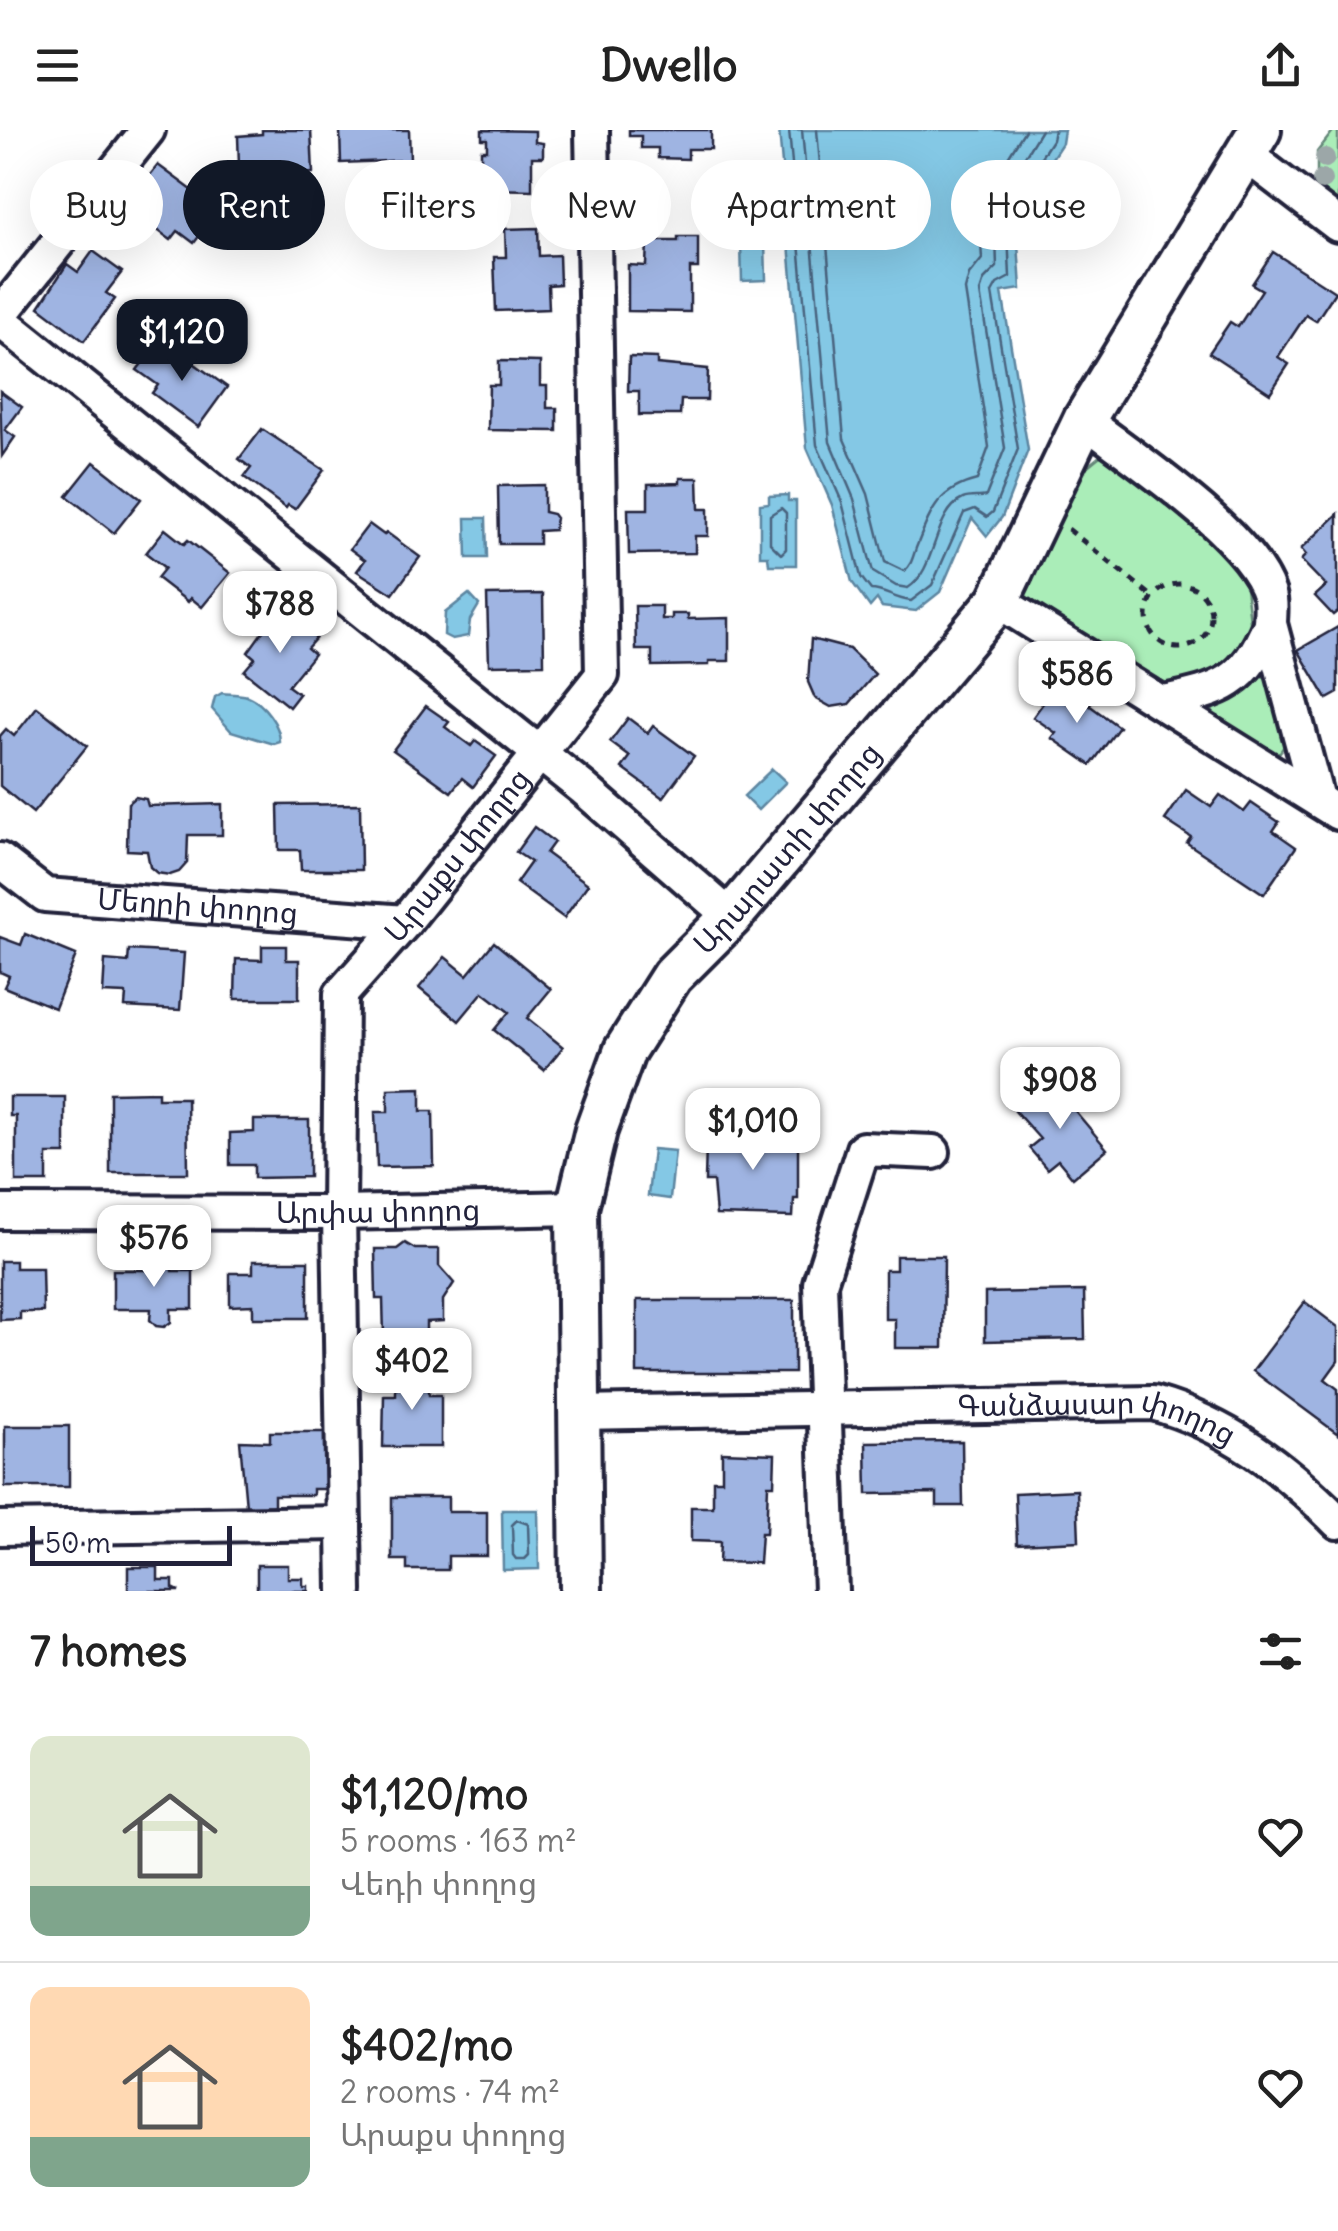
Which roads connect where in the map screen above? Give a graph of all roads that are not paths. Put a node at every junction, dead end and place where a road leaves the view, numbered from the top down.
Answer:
1 (148, 130) edge
2 (592, 130) edge
3 (1288, 130) edge
4 (1248, 158) edge
5 (1338, 225) edge
6 (0, 317) edge
7 (1084, 420) junction
8 (998, 601) junction
9 (1270, 624) junction
10 (1163, 702) junction
11 (541, 756) junction
12 (1328, 806) edge
13 (0, 860) edge
14 (731, 917) junction
15 (405, 922) junction
16 (932, 1152) dead end
17 (577, 1208) junction
18 (0, 1212) edge
19 (339, 1213) junction
20 (824, 1410) junction
21 (577, 1413) junction
22 (1338, 1522) edge
23 (344, 1523) junction
24 (0, 1528) edge
25 (345, 1591) edge
26 (582, 1591) edge
27 (831, 1591) edge

1 - 6 street
2 - 11 street, Արաքս փողոց
3 - 4 street, Արարատի փողոց
4 - 5 street
4 - 7 street, Արարատի փողոց
6 - 11 street
7 - 8 street, Արարատի փողոց
7 - 9 street
8 - 10 street
8 - 14 street, Արարատի փողոց
9 - 10 street
9 - 12 street
10 - 12 street
11 - 14 street
11 - 15 street, Արաքս փողոց
13 - 15 street, Մեղրի փողոց
14 - 17 street, Արարատի փողոց
15 - 19 street, Արաքս փողոց
16 - 20 street
17 - 19 street, Արփա փողոց
17 - 21 street, Արարատի փողոց
18 - 19 street, Արփա փողոց
19 - 23 street, Արաքս փողոց
20 - 21 street, Գանձասար փողոց
20 - 22 street, Գանձասար փողոց
20 - 27 street
21 - 26 street, Արարատի փողոց
23 - 24 street
23 - 25 street, Արաքս փողոց

